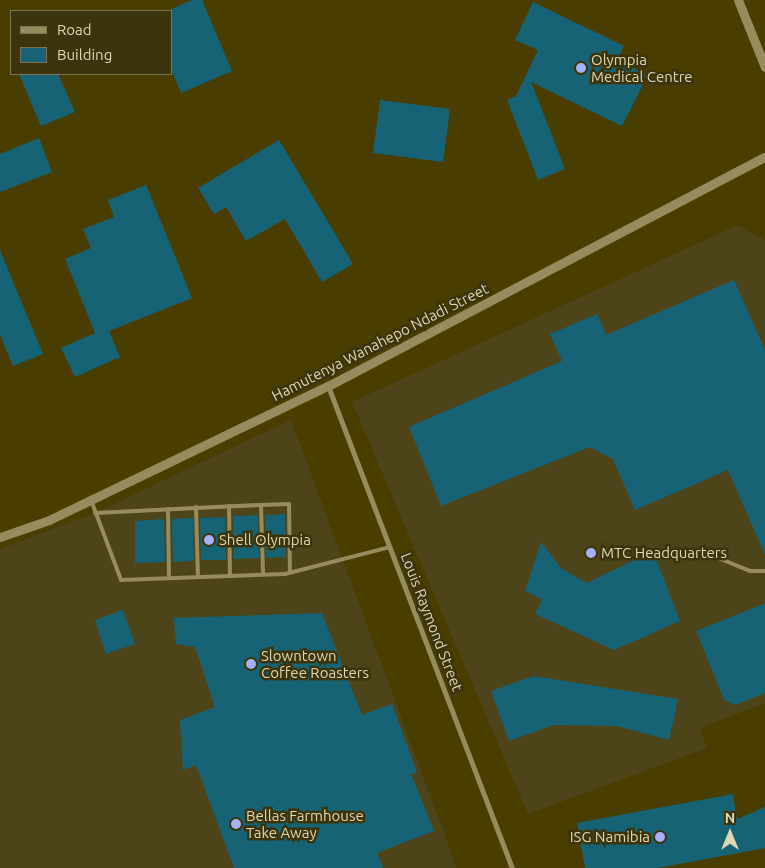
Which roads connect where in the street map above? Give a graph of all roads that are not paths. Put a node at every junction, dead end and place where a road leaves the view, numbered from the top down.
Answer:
1 (738, 0) edge
2 (765, 67) edge
3 (765, 156) edge
4 (328, 386) junction
5 (90, 500) junction
6 (261, 505) junction
7 (228, 506) junction
8 (196, 507) junction
9 (168, 509) junction
10 (95, 513) junction
11 (0, 537) edge
12 (390, 547) junction
13 (706, 553) dead end
14 (765, 571) edge
15 (290, 572) junction
16 (263, 574) junction
17 (230, 576) junction
18 (170, 577) junction
19 (198, 577) junction
20 (512, 868) edge

1 - 2 street
3 - 4 street, Hamutenya Wanahepo Ndadi Street
4 - 5 street, Hamutenya Wanahepo Ndadi Street
4 - 12 street, Louis Raymond Street
5 - 10 lane
5 - 11 street, Hamutenya Wanahepo Ndadi Street
6 - 7 lane
6 - 15 lane
6 - 16 lane
7 - 8 lane
7 - 17 lane
8 - 9 lane
8 - 19 lane
9 - 10 lane
9 - 18 lane
10 - 18 lane
12 - 15 lane
12 - 20 street, Louis Raymond Street
13 - 14 lane
15 - 16 lane
16 - 17 lane
17 - 19 lane
18 - 19 lane

